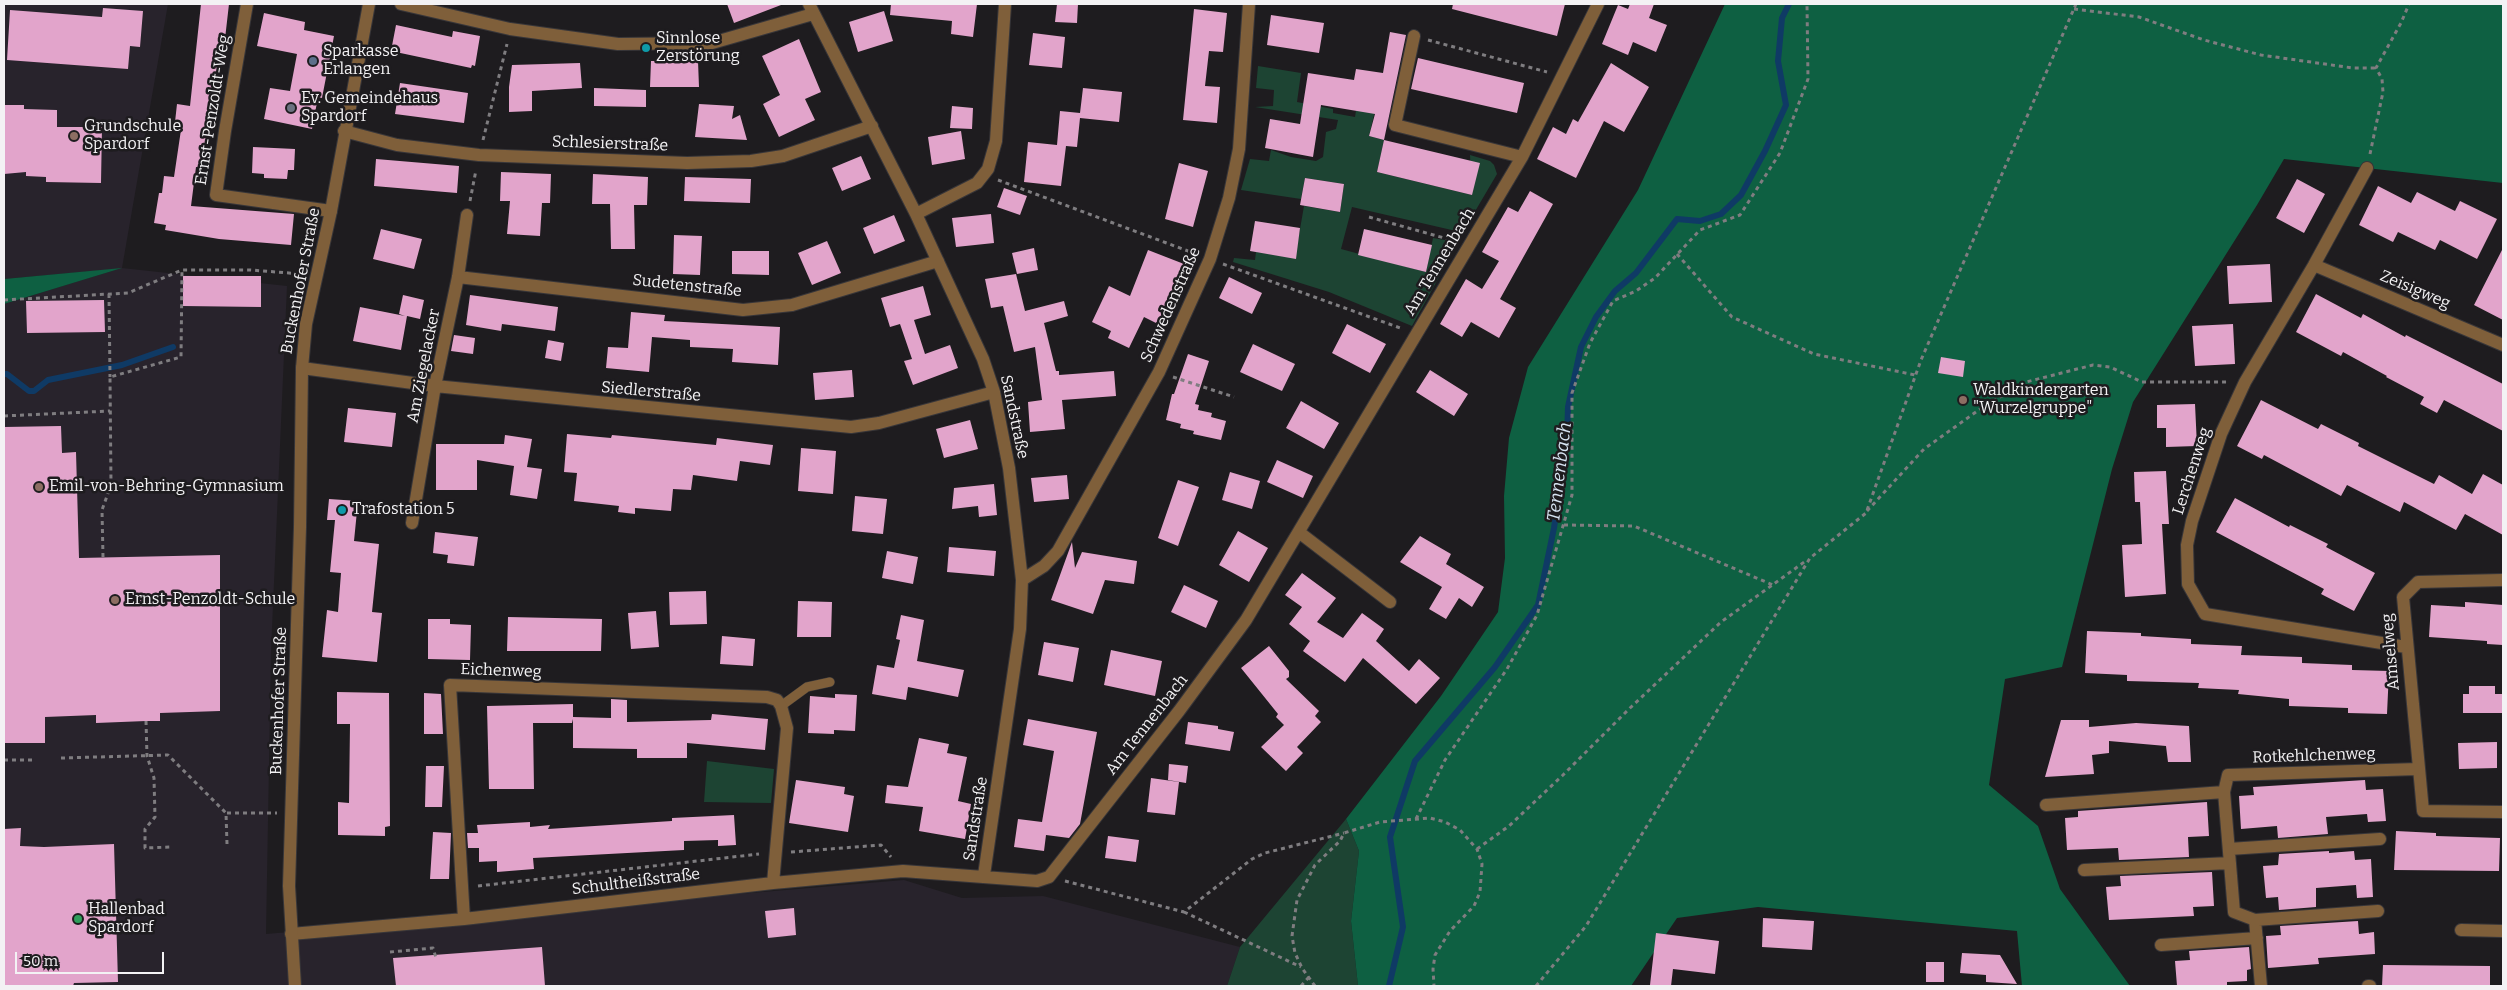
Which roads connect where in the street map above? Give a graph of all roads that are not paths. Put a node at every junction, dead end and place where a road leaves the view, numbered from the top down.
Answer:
1 (247, 4) edge
2 (369, 4) edge
3 (401, 4) edge
4 (1006, 4) edge
5 (1249, 4) edge
6 (1598, 4) edge
7 (811, 9) edge
8 (1414, 36) road end
9 (872, 126) junction
10 (344, 131) junction
11 (1522, 157) junction
12 (2367, 168) road end
13 (331, 211) junction
14 (916, 214) junction
15 (467, 215) road end
16 (938, 261) junction
17 (2314, 265) junction
18 (458, 277) junction
19 (2503, 345) edge
20 (302, 368) junction
21 (435, 386) junction
22 (994, 392) junction
23 (412, 523) dead end
24 (1300, 533) junction
25 (1022, 580) junction
26 (2503, 580) edge
27 (1390, 602) dead end
28 (2406, 647) junction
29 (830, 682) dead end
30 (781, 706) junction
31 (2418, 769) junction
32 (2224, 792) junction
33 (2046, 806) dead end
34 (2503, 812) edge
35 (2380, 838) dead end
36 (2228, 849) junction
37 (2230, 863) junction
38 (2084, 870) dead end
39 (984, 876) junction
40 (773, 883) junction
41 (2378, 911) dead end
42 (464, 918) junction
43 (2255, 920) junction
44 (2461, 930) dead end
45 (2503, 931) edge
46 (291, 934) junction
47 (2257, 938) junction
48 (2161, 945) dead end
49 (295, 986) edge
50 (2261, 986) edge

1 - 13 street, Ernst-Penzoldt-Weg
2 - 10 street, Buckenhofer Straße
3 - 7 street
4 - 14 street
5 - 25 street, Schwedenstraße
6 - 11 street, Am Tennenbach
7 - 9 street, Sandstraße
8 - 11 street
9 - 10 street, Schlesierstraße
9 - 14 street, Sandstraße
10 - 13 street, Buckenhofer Straße
11 - 24 street, Am Tennenbach
12 - 17 street, Lerchenweg
13 - 20 street, Buckenhofer Straße
14 - 16 street, Sandstraße
15 - 18 street, Am Ziegelacker
16 - 18 street, Sudetenstraße
16 - 22 street, Sandstraße
17 - 19 street, Zeisigweg
17 - 28 street, Lerchenweg
18 - 21 street, Am Ziegelacker
20 - 21 street, Siedlerstraße
20 - 46 street, Buckenhofer Straße
21 - 22 street, Siedlerstraße
21 - 23 street, Am Ziegelacker
22 - 25 street, Sandstraße
24 - 27 street
24 - 39 street, Am Tennenbach
25 - 39 street, Sandstraße
26 - 28 street, Amselweg
28 - 31 street, Amselweg
29 - 30 lane
30 - 40 street
30 - 42 street, Eichenweg
31 - 32 street, Rotkehlchenweg
31 - 34 street, Amselweg
32 - 33 street
32 - 36 street
35 - 36 street
36 - 37 street
37 - 38 street
37 - 43 street
39 - 40 street, Schultheißstraße
40 - 42 street, Schultheißstraße
41 - 43 street
42 - 46 street, Schultheißstraße
43 - 47 street
44 - 45 street
46 - 49 street, Buckenhofer Straße
47 - 48 street
47 - 50 street

